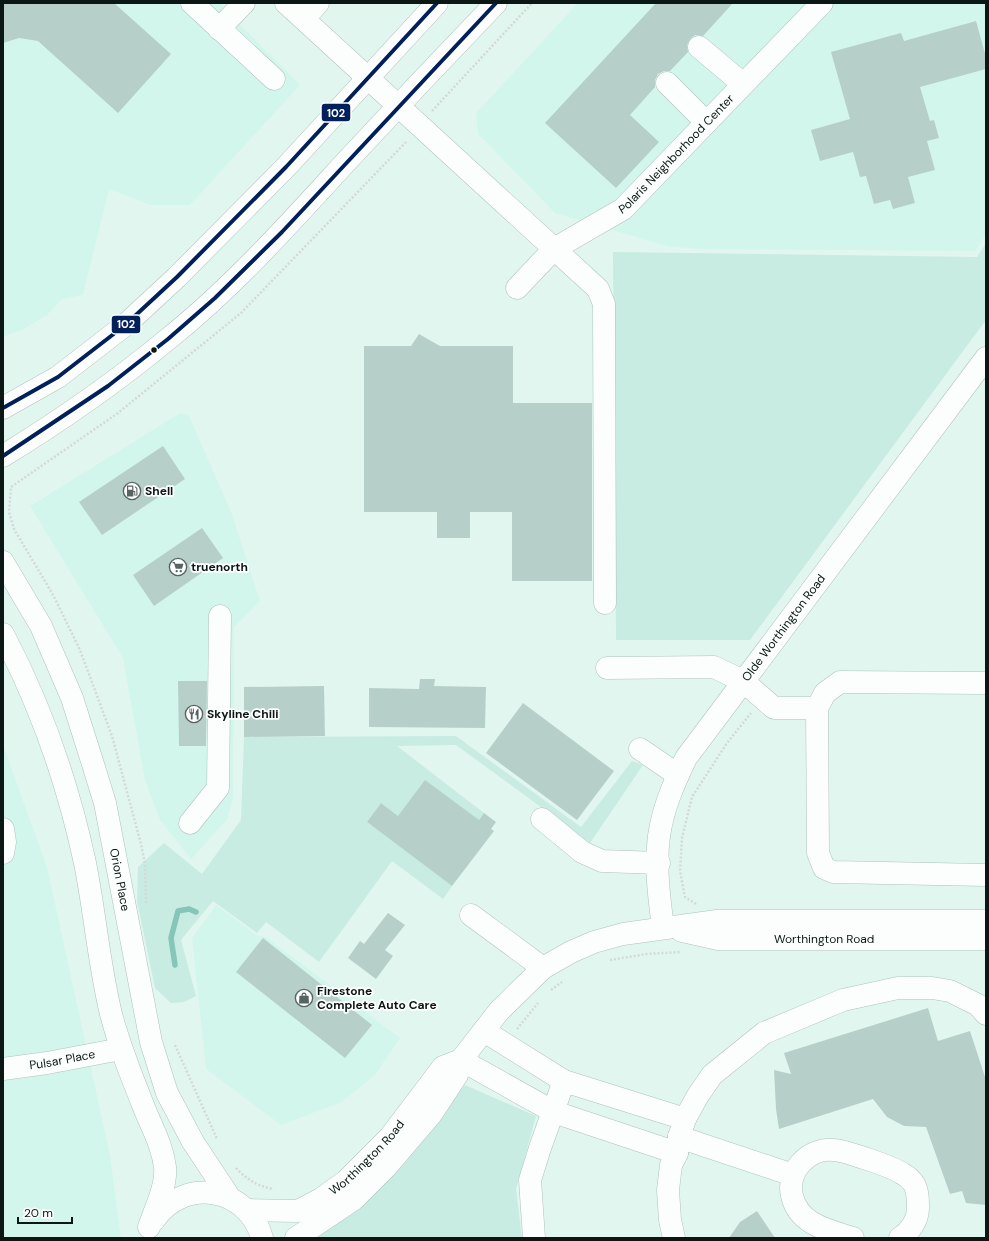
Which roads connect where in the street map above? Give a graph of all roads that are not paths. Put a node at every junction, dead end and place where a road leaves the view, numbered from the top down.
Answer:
1 (192, 3) edge
2 (244, 3) edge
3 (286, 3) edge
4 (437, 3) edge
5 (496, 3) edge
6 (822, 3) edge
7 (311, 11) edge
8 (220, 29) junction
9 (700, 47) dead end
10 (368, 77) junction
11 (274, 79) dead end
12 (667, 83) dead end
13 (743, 84) junction
14 (398, 105) junction
15 (706, 122) junction
16 (554, 249) junction
17 (517, 288) dead end
18 (986, 358) edge
19 (3, 408) edge
20 (3, 456) edge
21 (3, 562) edge
22 (605, 603) dead end
23 (220, 616) dead end
24 (3, 634) edge
25 (607, 668) dead end
26 (744, 681) junction
27 (986, 683) edge
28 (817, 708) junction
29 (640, 749) dead end
30 (678, 775) junction
31 (542, 819) dead end
32 (190, 823) dead end
33 (3, 829) edge
34 (3, 853) edge
35 (659, 863) junction
36 (986, 875) edge
37 (471, 915) dead end
38 (986, 921) edge
39 (663, 927) junction
40 (986, 939) edge
41 (542, 968) junction
42 (986, 1014) edge
43 (484, 1031) junction
44 (121, 1049) junction
45 (461, 1060) junction
46 (3, 1069) edge
47 (564, 1081) junction
48 (554, 1112) junction
49 (680, 1136) junction
50 (193, 1142) junction
51 (793, 1175) junction
52 (239, 1204) junction
53 (148, 1232) edge
54 (262, 1238) edge
55 (296, 1238) edge
56 (534, 1238) edge
57 (674, 1238) edge
58 (853, 1238) edge
59 (900, 1238) edge

1 - 8 main road
2 - 8 main road
3 - 7 main road
4 - 10 main road
5 - 14 main road
6 - 13 main road, Polaris Neighborhood Center
7 - 10 main road
8 - 11 main road
9 - 13 main road
10 - 14 main road
10 - 19 main road
12 - 15 main road
13 - 15 main road, Polaris Neighborhood Center
14 - 16 main road
14 - 20 main road
15 - 16 main road, Polaris Neighborhood Center
16 - 17 main road, Polaris Neighborhood Center
16 - 22 main road
18 - 26 main road, Olde Worthington Road
21 - 50 main road, Orion Place
23 - 32 main road
24 - 44 main road
25 - 26 main road
26 - 28 main road
26 - 30 main road, Olde Worthington Road
27 - 28 main road
28 - 36 main road
29 - 30 main road
30 - 35 main road, Olde Worthington Road
31 - 35 main road
33 - 34 main road
35 - 39 main road, Olde Worthington Road
37 - 41 main road
38 - 39 main road, Worthington Road
39 - 40 main road, Worthington Road
39 - 41 main road, Worthington Road
41 - 43 main road, Worthington Road
42 - 49 main road
43 - 45 main road, Worthington Road
43 - 47 main road
44 - 46 main road, Pulsar Place
44 - 50 main road
44 - 53 main road
45 - 48 main road
45 - 52 main road, Worthington Road
45 - 55 main road, Worthington Road
47 - 48 main road
47 - 49 main road
48 - 49 main road
48 - 56 main road
49 - 51 main road
49 - 57 main road
50 - 52 main road, Orion Place
51 - 58 main road
51 - 59 main road
52 - 53 main road, Worthington Road
52 - 54 main road, Orion Place

